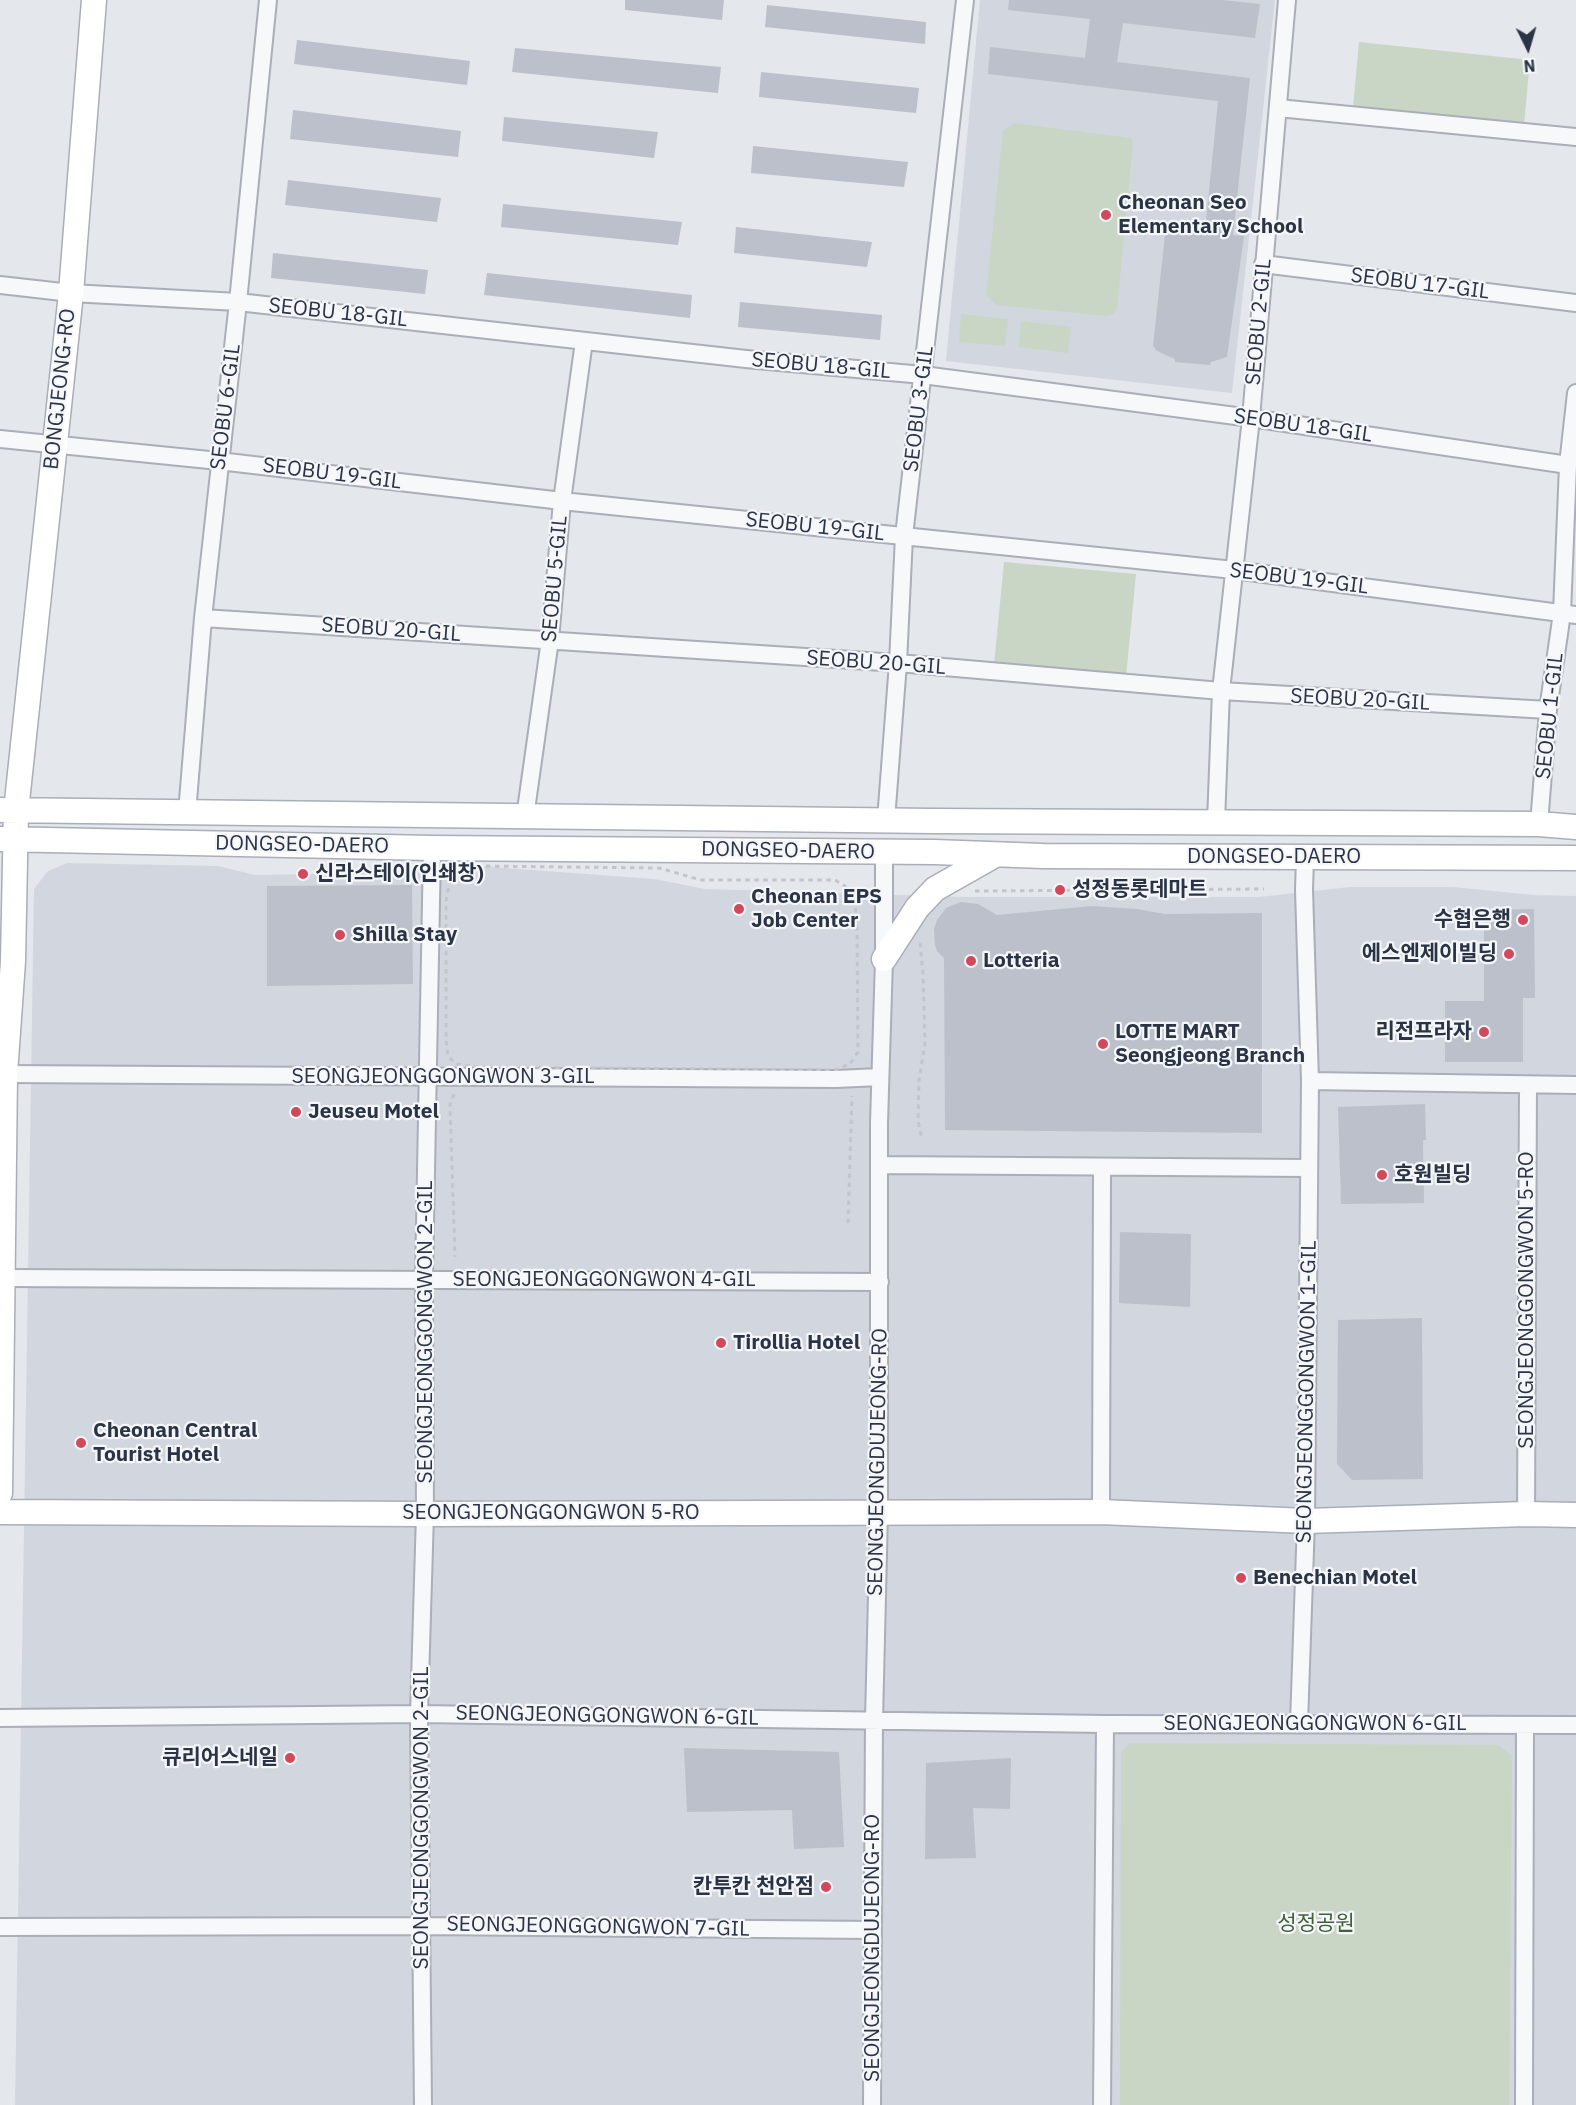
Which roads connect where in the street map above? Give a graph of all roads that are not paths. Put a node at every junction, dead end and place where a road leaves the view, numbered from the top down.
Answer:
1 (94, 0) edge
2 (268, 0) edge
3 (965, 0) edge
4 (1287, 0) edge
5 (1278, 108) junction
6 (1576, 137) edge
7 (1263, 264) junction
8 (0, 285) edge
9 (70, 293) junction
10 (238, 302) junction
11 (1576, 303) edge
12 (584, 341) junction
13 (923, 375) junction
14 (1576, 393) edge
15 (1251, 418) junction
16 (0, 440) edge
17 (54, 444) junction
18 (219, 461) junction
19 (1568, 465) junction
20 (562, 501) junction
21 (904, 536) junction
22 (1234, 570) junction
23 (1569, 614) edge
24 (203, 618) junction
25 (550, 640) junction
26 (898, 663) junction
27 (1221, 692) junction
28 (1548, 710) junction
29 (5, 809) edge
30 (187, 813) junction
31 (525, 817) junction
32 (886, 820) junction
33 (1215, 822) junction
34 (1539, 824) junction
35 (1576, 827) edge
36 (8, 839) edge
37 (432, 848) junction
38 (884, 852) junction
39 (995, 855) junction
40 (1305, 858) junction
41 (1576, 858) edge
42 (884, 959) junction
43 (5, 1074) junction
44 (429, 1077) junction
45 (880, 1077) junction
46 (1310, 1081) junction
47 (1528, 1085) junction
48 (1576, 1085) edge
49 (880, 1165) junction
50 (1102, 1168) junction
51 (1309, 1168) junction
52 (4, 1278) junction
53 (424, 1278) junction
54 (880, 1282) junction
55 (0, 1493) edge
56 (0, 1512) edge
57 (879, 1512) junction
58 (1101, 1512) junction
59 (425, 1514) junction
60 (1526, 1514) junction
61 (1576, 1515) edge
62 (1306, 1521) junction
63 (419, 1714) junction
64 (0, 1718) edge
65 (874, 1720) junction
66 (1299, 1723) junction
67 (1105, 1724) junction
68 (1525, 1725) junction
69 (1576, 1725) edge
70 (0, 1926) edge
71 (422, 1926) junction
72 (872, 1930) junction
73 (423, 2105) edge
74 (872, 2105) edge
75 (1102, 2105) edge
76 (1524, 2105) edge

1 - 9 street, BONGJEONG-RO
2 - 10 street, SEOBU 6-GIL
3 - 13 street, SEOBU 3-GIL
4 - 5 street, SEOBU 2-GIL
5 - 6 street
5 - 7 street, SEOBU 2-GIL
7 - 11 street, SEOBU 17-GIL
7 - 15 street, SEOBU 2-GIL
8 - 9 street, SEOBU 18-GIL
9 - 10 street, SEOBU 18-GIL
9 - 17 street, BONGJEONG-RO
10 - 12 street, SEOBU 18-GIL
10 - 18 street, SEOBU 6-GIL
12 - 13 street, SEOBU 18-GIL
12 - 20 street, SEOBU 5-GIL
13 - 15 street, SEOBU 18-GIL
13 - 21 street, SEOBU 3-GIL
14 - 19 street, SEOBU 1-GIL
15 - 19 street, SEOBU 18-GIL
15 - 22 street, SEOBU 2-GIL
16 - 17 street, SEOBU 19-GIL
17 - 18 street, SEOBU 19-GIL
17 - 29 street, BONGJEONG-RO
18 - 20 street, SEOBU 19-GIL
18 - 24 street, SEOBU 6-GIL
19 - 23 street, SEOBU 1-GIL
20 - 21 street, SEOBU 19-GIL
20 - 25 street, SEOBU 5-GIL
21 - 22 street, SEOBU 19-GIL
21 - 26 street, SEOBU 3-GIL
22 - 23 street, SEOBU 19-GIL
22 - 27 street, SEOBU 2-GIL
23 - 28 street, SEOBU 1-GIL
24 - 25 street, SEOBU 20-GIL
24 - 30 street, SEOBU 6-GIL
25 - 26 street, SEOBU 20-GIL
25 - 31 street, SEOBU 5-GIL
26 - 27 street, SEOBU 20-GIL
26 - 32 street, SEOBU 3-GIL
27 - 28 street, SEOBU 20-GIL
27 - 33 street, SEOBU 2-GIL
28 - 34 street, SEOBU 1-GIL
29 - 30 street, DONGSEO-DAERO
29 - 36 street, BONGJEONG-RO
30 - 31 street, DONGSEO-DAERO
31 - 32 street, DONGSEO-DAERO
32 - 33 street, DONGSEO-DAERO
32 - 38 street, SEONGJEONGDUJEONG-RO
33 - 34 street, DONGSEO-DAERO
34 - 35 street, DONGSEO-DAERO
36 - 37 street, DONGSEO-DAERO
36 - 43 street, BONGJEONG-RO
37 - 38 street, DONGSEO-DAERO
37 - 44 street, SEONGJEONGGONGWON 2-GIL
38 - 39 street, DONGSEO-DAERO
38 - 42 street, SEONGJEONGDUJEONG-RO
39 - 40 street, DONGSEO-DAERO
39 - 42 street
40 - 41 street, DONGSEO-DAERO
40 - 46 street, SEONGJEONGGONGWON 1-GIL
42 - 45 street, SEONGJEONGDUJEONG-RO
43 - 44 street, SEONGJEONGGONGWON 3-GIL
43 - 52 street, BONGJEONG-RO
44 - 45 street, SEONGJEONGGONGWON 3-GIL
44 - 53 street, SEONGJEONGGONGWON 2-GIL
45 - 49 street, SEONGJEONGDUJEONG-RO
46 - 47 street
46 - 51 street, SEONGJEONGGONGWON 1-GIL
47 - 48 street
47 - 60 street, SEONGJEONGGONGWON 5-RO
49 - 50 street
49 - 54 street, SEONGJEONGDUJEONG-RO
50 - 51 street
50 - 58 street
51 - 62 street, SEONGJEONGGONGWON 1-GIL
52 - 53 street, SEONGJEONGGONGWON 4-GIL
52 - 55 street, BONGJEONG-RO
53 - 54 street, SEONGJEONGGONGWON 4-GIL
53 - 59 street, SEONGJEONGGONGWON 2-GIL
54 - 57 street, SEONGJEONGDUJEONG-RO
56 - 59 street, SEONGJEONGGONGWON 5-RO
57 - 58 street, SEONGJEONGGONGWON 5-RO
57 - 59 street, SEONGJEONGGONGWON 5-RO
57 - 65 street, SEONGJEONGDUJEONG-RO
58 - 62 street, SEONGJEONGGONGWON 5-RO
59 - 63 street, SEONGJEONGGONGWON 2-GIL
60 - 61 street, SEONGJEONGGONGWON 5-RO
60 - 62 street, SEONGJEONGGONGWON 5-RO
62 - 66 street, SEONGJEONGGONGWON 1-GIL
63 - 64 street, SEONGJEONGGONGWON 6-GIL
63 - 65 street, SEONGJEONGGONGWON 6-GIL
63 - 71 street, SEONGJEONGGONGWON 2-GIL
65 - 67 street, SEONGJEONGGONGWON 6-GIL
65 - 72 street, SEONGJEONGDUJEONG-RO
66 - 67 street, SEONGJEONGGONGWON 6-GIL
66 - 68 street, SEONGJEONGGONGWON 6-GIL
67 - 75 street
68 - 69 street, SEONGJEONGGONGWON 6-GIL
68 - 76 street
70 - 71 street, SEONGJEONGGONGWON 7-GIL
71 - 72 street, SEONGJEONGGONGWON 7-GIL
71 - 73 street, SEONGJEONGGONGWON 2-GIL
72 - 74 street, SEONGJEONGDUJEONG-RO

